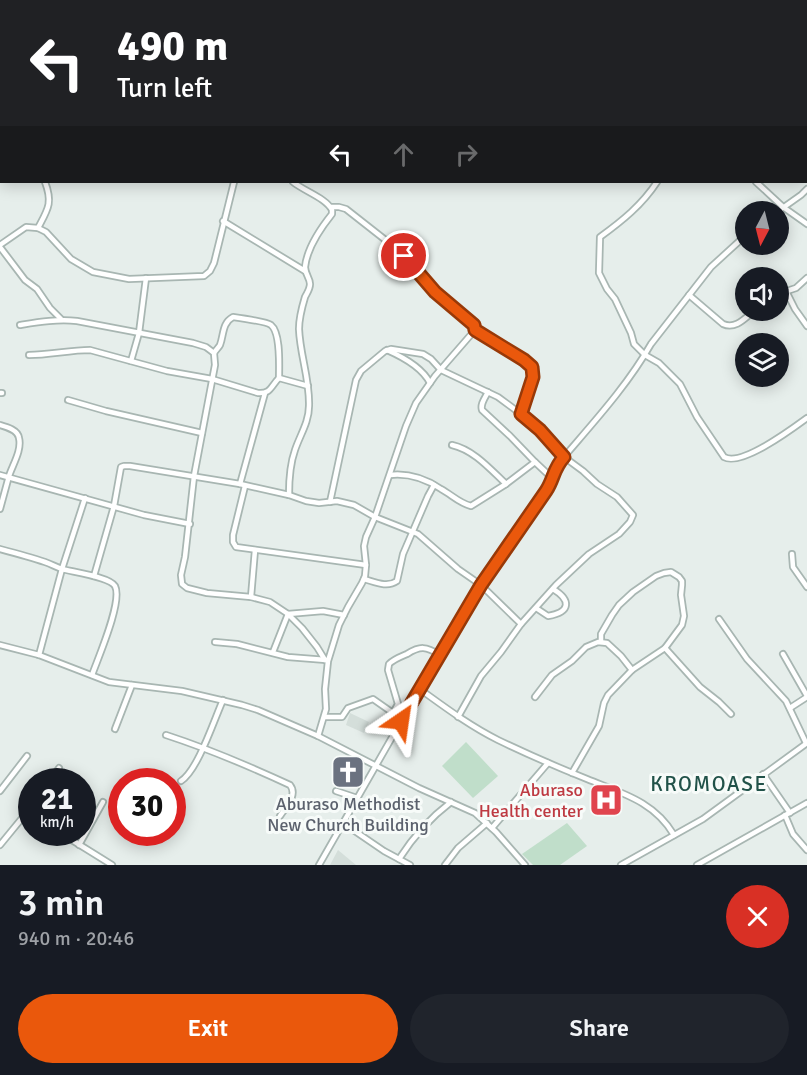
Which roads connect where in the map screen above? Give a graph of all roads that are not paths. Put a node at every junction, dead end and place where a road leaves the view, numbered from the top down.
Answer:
1 (45, 183) edge
2 (234, 183) edge
3 (294, 183) edge
4 (656, 183) edge
5 (757, 183) edge
6 (807, 189) edge
7 (777, 201) edge
8 (789, 203) edge
9 (331, 207) junction
10 (789, 211) edge
11 (223, 221) junction
12 (807, 224) edge
13 (38, 228) junction
14 (735, 245) edge
15 (0, 246) edge
16 (305, 271) junction
17 (807, 278) edge
18 (146, 279) junction
19 (789, 290) edge
20 (689, 295) junction
21 (789, 297) edge
22 (61, 319) junction
23 (741, 321) edge
24 (20, 325) dead end
25 (807, 326) edge
26 (475, 330) junction
27 (139, 333) junction
28 (387, 350) junction
29 (214, 353) junction
30 (29, 355) dead end
31 (645, 355) junction
32 (130, 361) junction
33 (441, 370) junction
34 (279, 378) junction
35 (212, 379) junction
36 (430, 383) junction
37 (308, 386) junction
38 (488, 392) junction
39 (265, 393) junction
40 (68, 400) dead end
41 (521, 414) junction
42 (807, 418) edge
43 (0, 425) edge
44 (202, 433) junction
45 (452, 445) dead end
46 (564, 457) junction
47 (535, 462) junction
48 (0, 475) edge
49 (390, 475) junction
50 (194, 476) junction
51 (9, 477) junction
52 (552, 478) junction
53 (506, 484) junction
54 (243, 485) junction
55 (434, 485) junction
56 (289, 495) junction
57 (85, 498) junction
58 (330, 502) junction
59 (114, 506) junction
60 (0, 509) edge
61 (375, 517) junction
62 (190, 524) junction
63 (413, 532) junction
64 (0, 549) edge
65 (255, 550) junction
66 (792, 554) dead end
67 (366, 565) junction
68 (62, 569) junction
69 (94, 576) junction
70 (364, 579) junction
71 (481, 585) junction
72 (807, 587) edge
73 (553, 589) junction
74 (251, 597) junction
75 (536, 608) junction
76 (288, 614) junction
77 (344, 615) junction
78 (719, 619) dead end
79 (521, 624) junction
80 (215, 642) dead end
81 (601, 642) junction
82 (0, 645) edge
83 (665, 648) junction
84 (273, 652) junction
85 (783, 654) dead end
86 (39, 655) junction
87 (440, 655) junction
88 (326, 661) junction
89 (632, 670) junction
90 (92, 675) junction
91 (132, 686) junction
92 (420, 690) junction
93 (807, 696) edge
94 (535, 697) dead end
95 (223, 700) junction
96 (790, 708) junction
97 (393, 713) junction
98 (731, 714) dead end
99 (325, 717) junction
100 (458, 717) junction
101 (401, 721) junction
102 (116, 729) dead end
103 (166, 735) dead end
104 (318, 736) junction
105 (806, 743) edge
106 (202, 747) junction
107 (27, 756) dead end
108 (548, 763) junction
109 (375, 766) junction
110 (572, 773) junction
111 (763, 774) junction
112 (186, 778) edge
113 (0, 791) edge
114 (336, 791) dead end
115 (357, 798) junction
116 (103, 802) dead end
117 (452, 802) junction
118 (807, 803) edge
119 (788, 814) junction
120 (96, 815) edge
121 (280, 816) dead end
122 (343, 823) junction
123 (487, 823) junction
124 (18, 825) edge
125 (492, 828) junction
126 (674, 835) junction
127 (1, 842) edge
128 (81, 846) edge
129 (807, 850) edge
130 (399, 860) junction
131 (112, 865) edge
132 (319, 865) edge
133 (410, 865) edge
134 (445, 865) edge
135 (525, 865) edge
136 (621, 865) edge
137 (697, 865) edge

1 - 13 street
2 - 11 street
3 - 9 street
4 - 31 street
5 - 7 street
6 - 8 street
9 - 16 street
9 - 26 street
10 - 12 street
11 - 16 street
11 - 18 street
13 - 15 street
13 - 18 street
14 - 20 street
15 - 22 street
16 - 37 street
17 - 19 street
18 - 27 street
20 - 23 street
20 - 31 street
21 - 25 street
22 - 24 street
22 - 27 street
26 - 33 street
26 - 41 street
27 - 29 street
27 - 32 street
28 - 33 street
28 - 36 street
28 - 58 street
29 - 34 street
29 - 35 street
30 - 32 street
31 - 42 street
31 - 46 street
32 - 35 street
33 - 36 street
33 - 38 street
34 - 37 street
34 - 39 street
35 - 39 street
35 - 44 street
36 - 49 street
37 - 56 street
38 - 41 street
38 - 47 street
39 - 54 street
40 - 44 street
41 - 46 street
43 - 51 street
44 - 50 street
45 - 53 street
46 - 52 street
46 - 73 street
47 - 52 street
47 - 53 street
48 - 51 street
49 - 55 street
49 - 61 street
50 - 54 street
50 - 59 street
50 - 62 street
51 - 57 street
51 - 60 street
52 - 71 street
53 - 55 street
54 - 56 street
54 - 65 street
55 - 63 street
56 - 58 street
57 - 59 street
57 - 68 street
58 - 61 street
59 - 62 street
59 - 69 street
61 - 63 street
61 - 67 street
62 - 74 street
63 - 70 street
63 - 71 street
64 - 68 street
65 - 67 street
65 - 74 street
66 - 72 street
67 - 70 street
68 - 69 street
68 - 86 street
69 - 90 street
70 - 77 street
71 - 79 street
71 - 87 street
73 - 75 street
73 - 75 street
74 - 76 street
75 - 79 street
76 - 77 street
76 - 84 street
76 - 88 street
77 - 88 street
78 - 96 street
79 - 100 street
80 - 84 street
81 - 83 street
81 - 89 street
81 - 94 street
82 - 86 street
83 - 89 street
83 - 98 street
84 - 88 street
85 - 93 street
86 - 90 street
87 - 92 street
87 - 97 street
88 - 99 street
89 - 110 street
90 - 91 street
91 - 95 street
91 - 102 street
92 - 100 street
92 - 101 street
93 - 96 street
95 - 104 street
95 - 106 street
96 - 105 street
97 - 99 street
97 - 101 street
99 - 104 street
100 - 108 street
101 - 109 street
103 - 106 street
104 - 109 street
105 - 111 street
106 - 112 street
106 - 121 street
107 - 113 street
108 - 110 street
108 - 125 street
109 - 115 street
109 - 117 street
110 - 126 street
111 - 119 street
111 - 126 street
114 - 115 street
115 - 122 street
116 - 120 street
117 - 123 street
117 - 130 street
118 - 119 street
119 - 129 street
119 - 137 street
122 - 130 street
122 - 132 street
123 - 125 street
123 - 134 street
124 - 127 street
125 - 135 street
126 - 136 street
128 - 131 street
130 - 133 street

